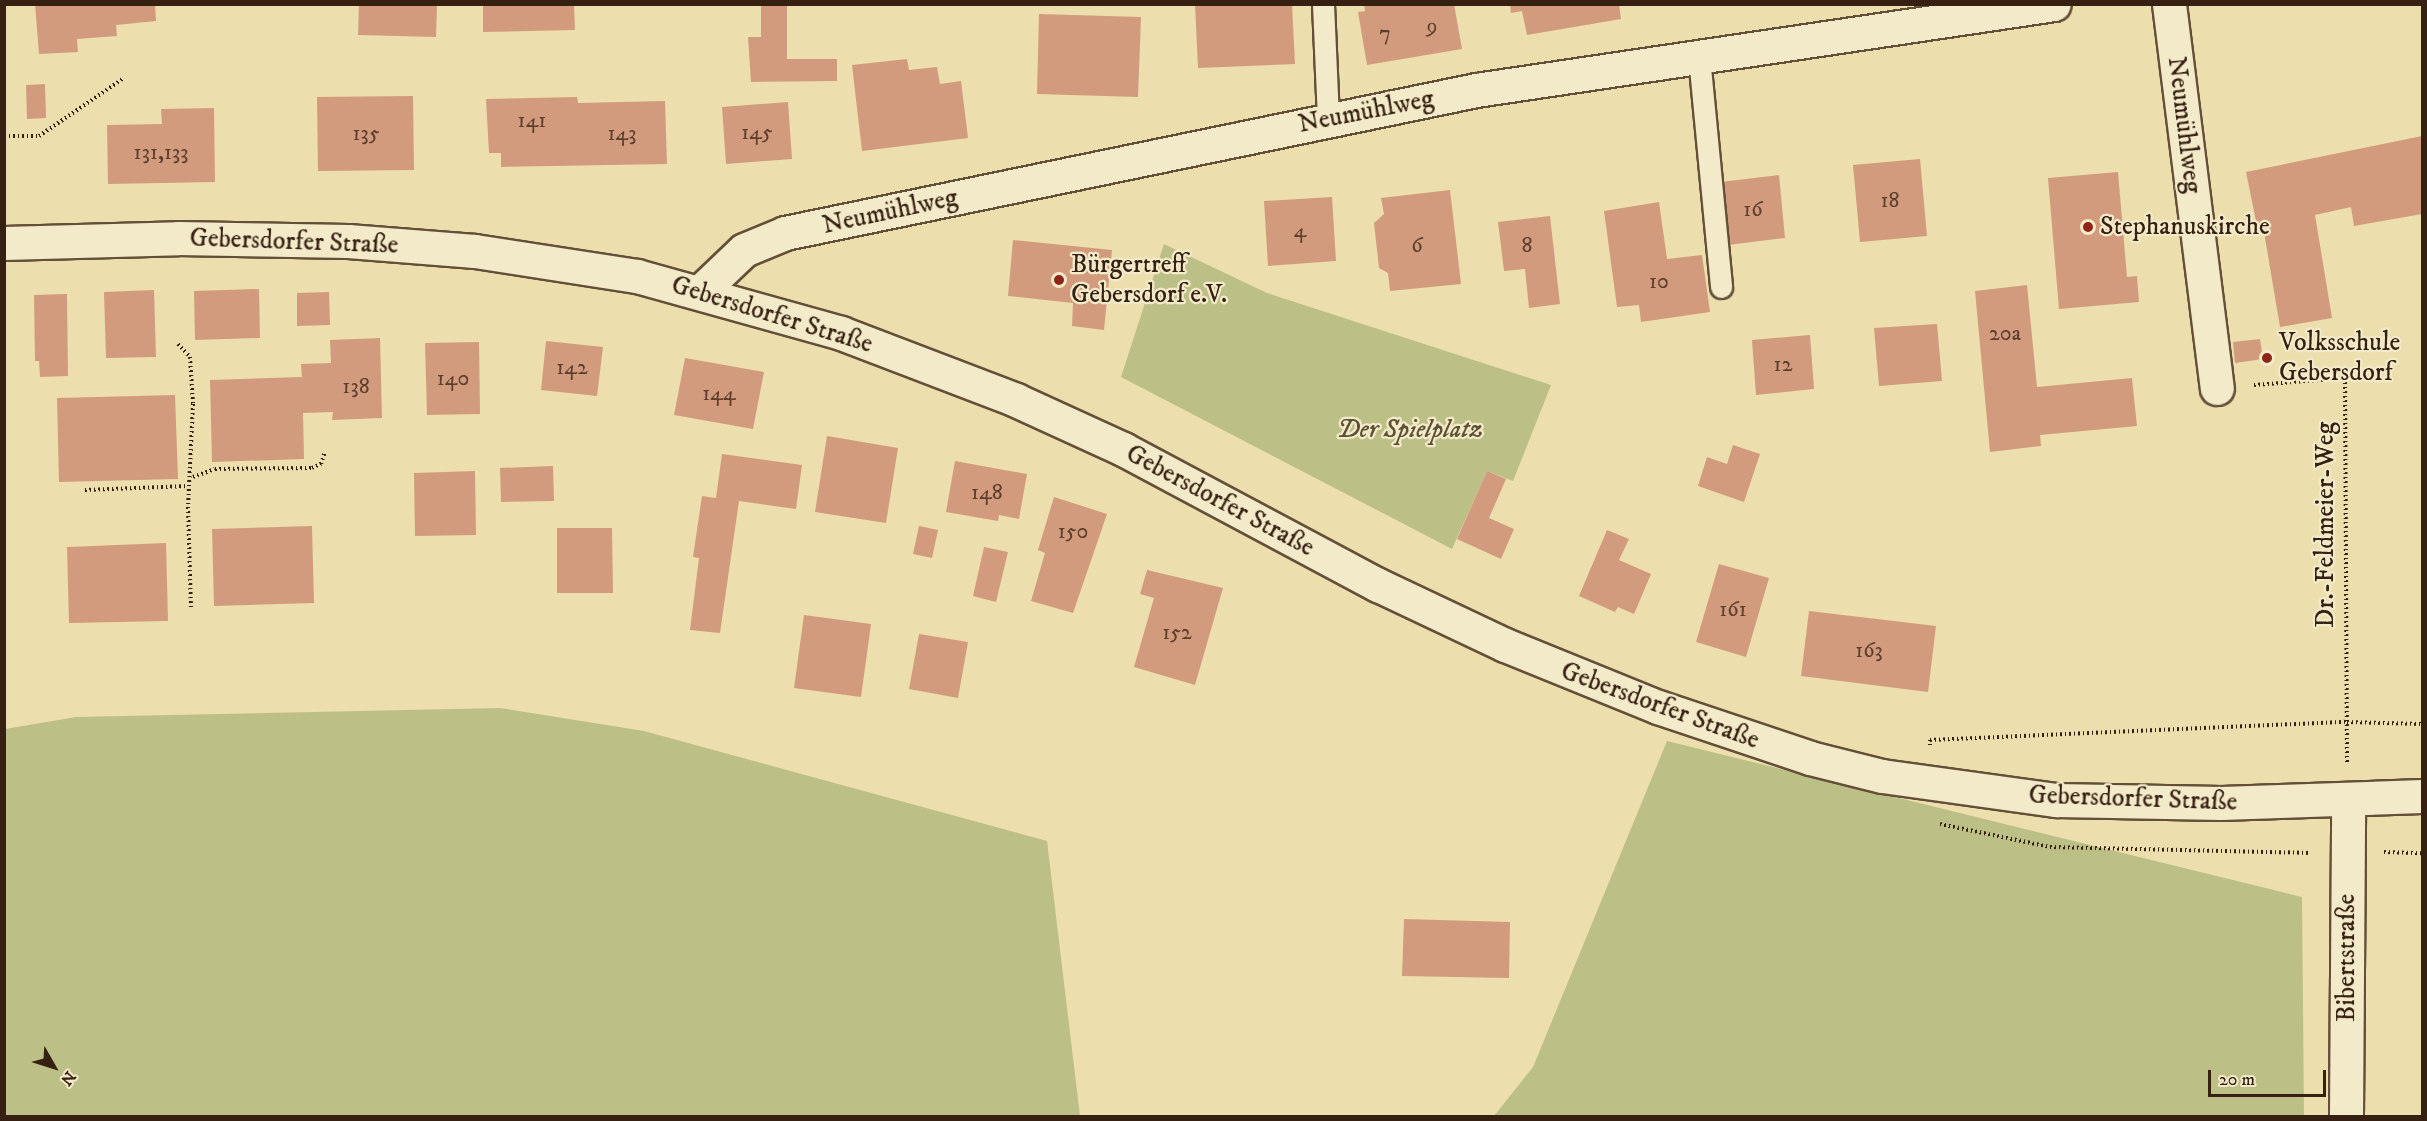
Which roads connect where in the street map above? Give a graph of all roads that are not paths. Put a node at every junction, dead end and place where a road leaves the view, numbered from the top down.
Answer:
1 (1323, 4) edge
2 (2054, 4) edge
3 (2169, 4) edge
4 (1699, 57) junction
5 (1328, 120) junction
6 (4, 243) edge
7 (1721, 287) dead end
8 (701, 291) junction
9 (2217, 388) road end
10 (2422, 796) edge
11 (2348, 799) junction
12 (2346, 1116) edge

1 - 5 lane
2 - 4 main road, Neumühlweg
3 - 9 main road, Neumühlweg
4 - 5 main road, Neumühlweg
4 - 7 lane
5 - 8 main road, Neumühlweg
6 - 8 main road, Gebersdorfer Straße
8 - 11 main road, Gebersdorfer Straße
10 - 11 main road, Gebersdorfer Straße
11 - 12 main road, Bibertstraße

